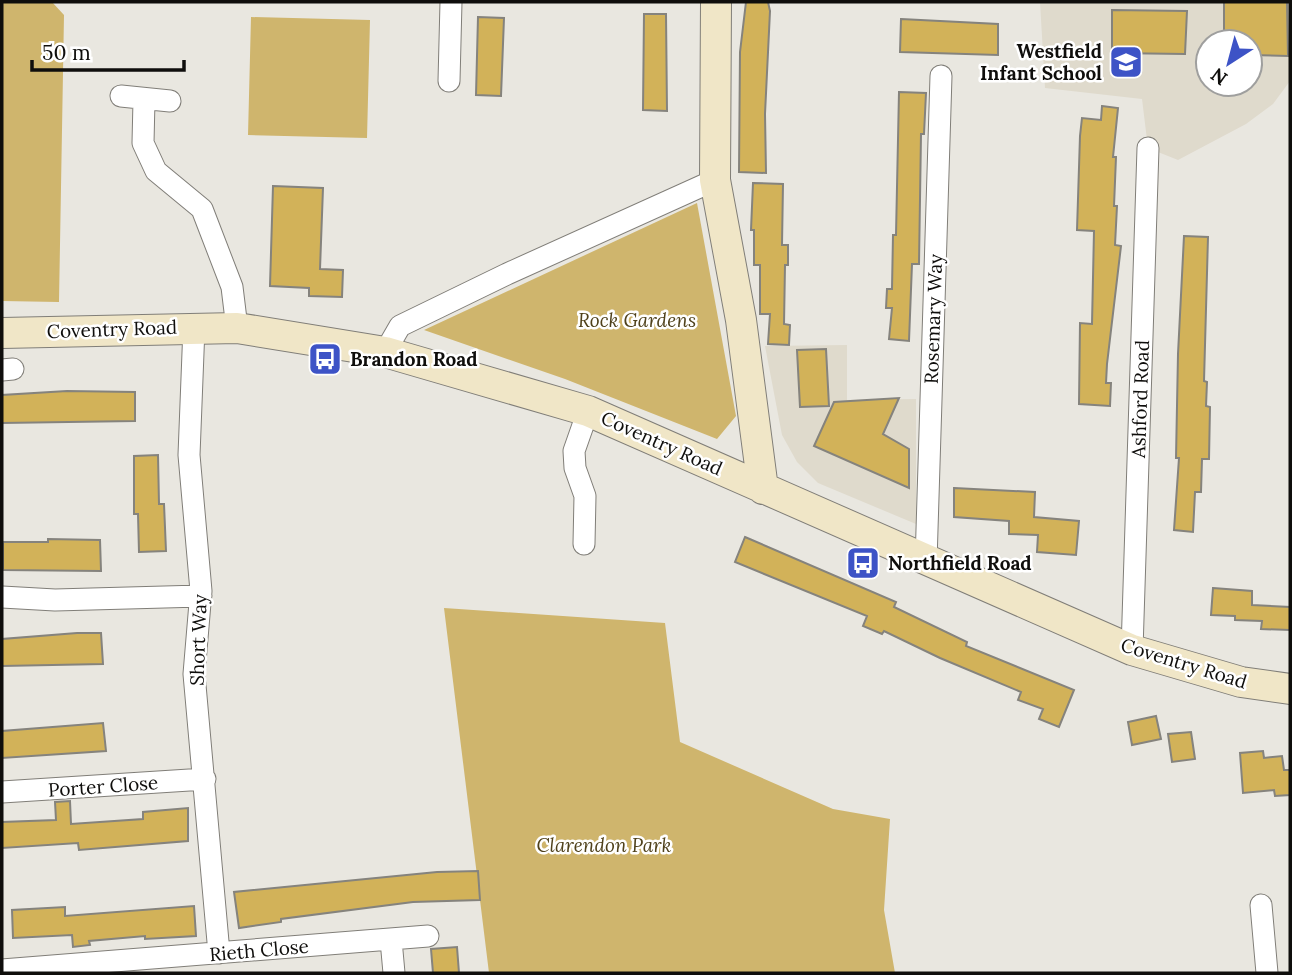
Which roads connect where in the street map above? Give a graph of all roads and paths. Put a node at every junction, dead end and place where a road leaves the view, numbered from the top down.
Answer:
1 (451, 2) edge
2 (716, 2) edge
3 (940, 76) dead end
4 (449, 82) dead end
5 (121, 96) dead end
6 (144, 100) junction
7 (170, 101) dead end
8 (1148, 148) dead end
9 (715, 180) junction
10 (194, 327) junction
11 (237, 328) junction
12 (2, 333) edge
13 (385, 352) junction
14 (588, 411) junction
15 (763, 489) junction
16 (584, 544) dead end
17 (926, 562) junction
18 (201, 596) junction
19 (2, 597) edge
20 (1132, 650) junction
21 (1290, 689) edge
22 (205, 779) junction
23 (2, 792) edge
24 (1261, 905) dead end
25 (428, 936) dead end
26 (391, 940) junction
27 (219, 953) junction
28 (2, 970) edge
29 (394, 973) edge
30 (1267, 973) edge

1 - 4 street
2 - 9 main road
3 - 17 street, Rosemary Way
5 - 6 street
6 - 7 street
6 - 11 street
8 - 20 street, Ashford Road
9 - 13 street
9 - 15 main road
10 - 11 main road, Coventry Road
10 - 12 main road, Coventry Road
10 - 18 street, Short Way
11 - 13 main road, Coventry Road
13 - 14 main road, Coventry Road
14 - 15 main road, Coventry Road
14 - 16 street
15 - 17 main road, Coventry Road
17 - 20 main road, Coventry Road
18 - 19 street
18 - 22 street, Short Way
20 - 21 main road, Coventry Road
22 - 23 street, Porter Close
22 - 27 street, Short Way
24 - 30 street
25 - 26 street, Rieth Close
26 - 27 street, Rieth Close
26 - 29 street
27 - 28 street, Rieth Close

